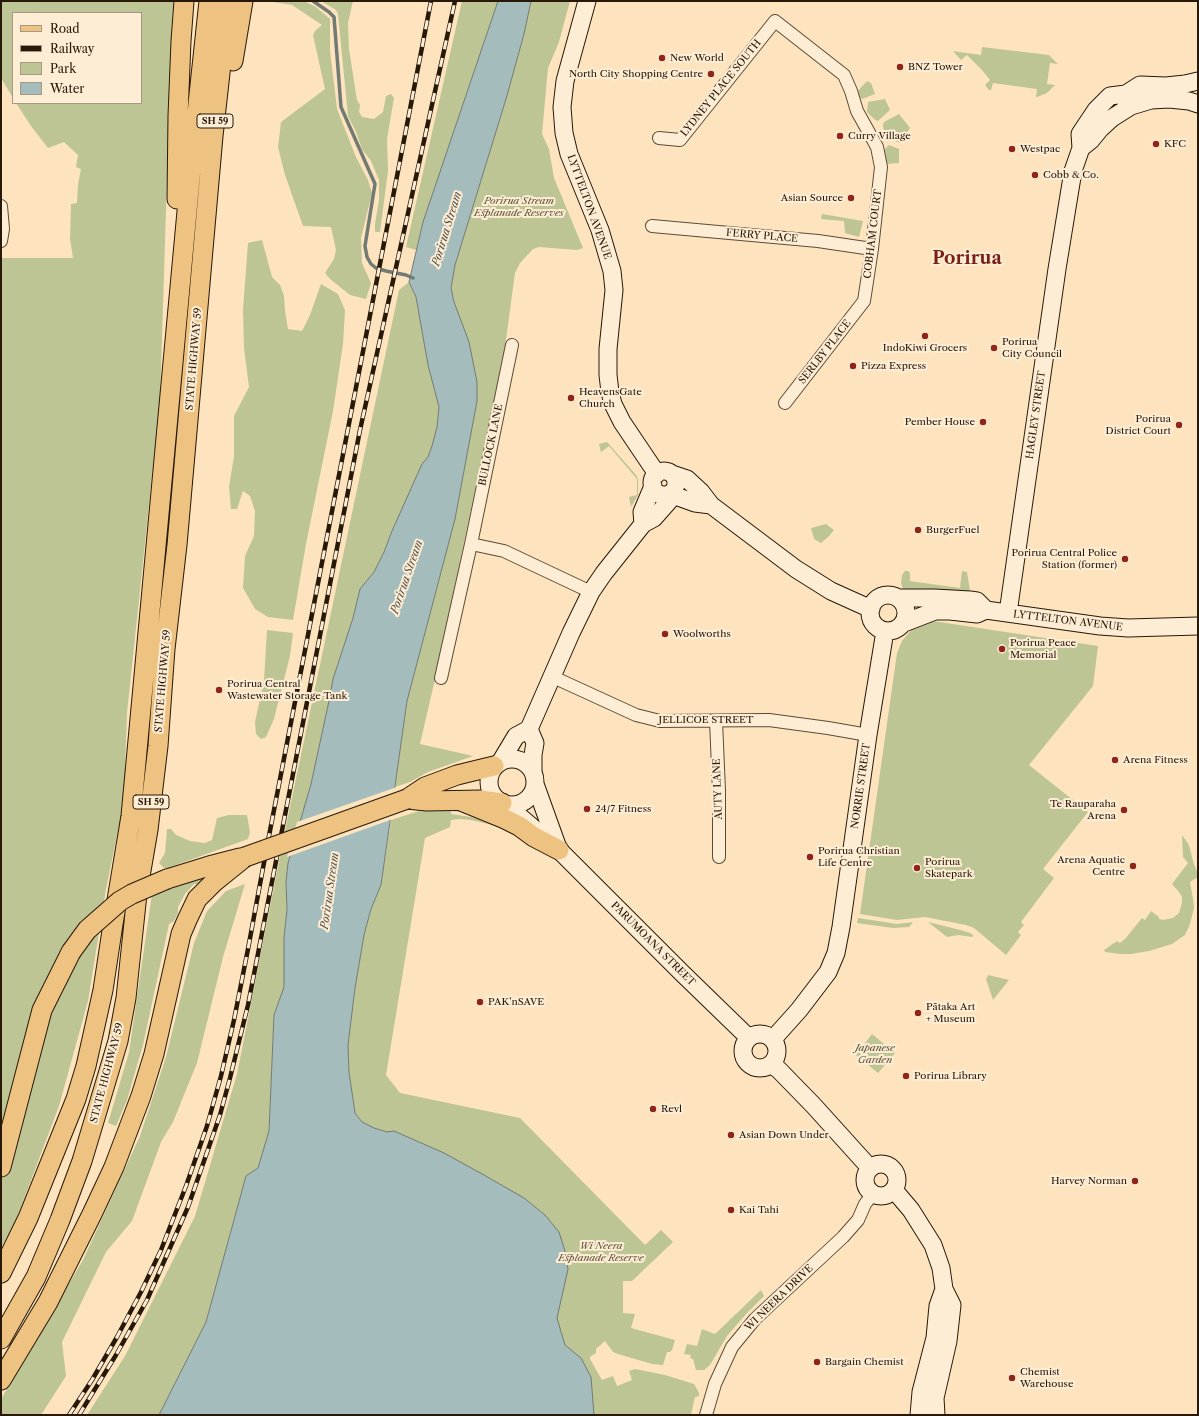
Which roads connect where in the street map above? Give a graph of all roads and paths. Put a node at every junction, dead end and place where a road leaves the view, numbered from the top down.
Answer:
1 (184, 1) edge
2 (209, 1) edge
3 (228, 1) edge
4 (243, 1) edge
5 (587, 1) edge
6 (775, 21) joint
7 (1198, 81) edge
8 (1127, 95) junction
9 (1198, 104) edge
10 (659, 138) dead end
11 (1081, 148) junction
12 (1, 206) edge
13 (652, 226) dead end
14 (184, 240) junction
15 (1, 241) edge
16 (204, 242) junction
17 (872, 249) junction
18 (864, 301) joint
19 (512, 345) dead end
20 (785, 404) dead end
21 (661, 478) junction
22 (670, 494) junction
23 (711, 505) junction
24 (643, 524) junction
25 (471, 544) junction
26 (591, 592) junction
27 (899, 598) junction
28 (871, 609) junction
29 (986, 610) junction
30 (1008, 613) junction
31 (904, 623) junction
32 (1198, 626) edge
33 (885, 631) junction
34 (553, 677) junction
35 (441, 678) dead end
36 (716, 721) junction
37 (529, 729) junction
38 (868, 735) junction
39 (497, 763) junction
40 (534, 778) junction
41 (407, 799) junction
42 (461, 801) junction
43 (503, 804) junction
44 (559, 850) junction
45 (245, 857) junction
46 (719, 857) dead end
47 (749, 1038) junction
48 (773, 1039) junction
49 (771, 1065) junction
50 (1, 1167) edge
51 (870, 1168) junction
52 (894, 1190) junction
53 (873, 1194) junction
54 (1, 1273) edge
55 (944, 1289) junction
56 (1, 1338) edge
57 (1, 1380) edge
58 (706, 1415) edge
59 (919, 1415) edge
60 (936, 1415) edge

1 - 14 main road
2 - 14 main road, STATE HIGHWAY 59 / SH 59
3 - 16 main road, STATE HIGHWAY 59 / SH 59
4 - 16 main road
5 - 21 main road, LYTTELTON AVENUE
6 - 10 street, LYDNEY PLACE SOUTH
6 - 17 street, COBHAM COURT
7 - 8 main road
8 - 9 main road, HAGLEY STREET
8 - 11 main road, HAGLEY STREET
8 - 11 main road, HAGLEY STREET
11 - 30 main road, HAGLEY STREET
12 - 15 street
13 - 17 street, FERRY PLACE
14 - 54 main road, STATE HIGHWAY 59 / SH 59
16 - 56 main road, STATE HIGHWAY 59 / SH 59
17 - 18 street, COBHAM COURT
18 - 20 street, SERLBY PLACE
19 - 25 street, BULLOCK LANE
21 - 22 main road
21 - 23 main road
21 - 24 main road
22 - 23 main road
22 - 24 main road
23 - 28 main road
24 - 26 main road
25 - 26 street
25 - 35 street, BULLOCK LANE
26 - 34 main road
27 - 28 main road
27 - 29 main road, LYTTELTON AVENUE
27 - 31 main road
28 - 33 main road
29 - 30 main road, LYTTELTON AVENUE
29 - 31 main road, LYTTELTON AVENUE
30 - 32 main road, LYTTELTON AVENUE
31 - 33 main road
33 - 38 main road, NORRIE STREET
34 - 36 street, JELLICOE STREET
34 - 37 main road
36 - 38 street, JELLICOE STREET
36 - 46 street, AUTY LANE
37 - 39 main road
37 - 40 main road, PARUMOANA STREET
38 - 48 main road, NORRIE STREET
39 - 40 main road
39 - 41 main road
39 - 43 main road
40 - 43 main road
40 - 44 main road, PARUMOANA STREET
41 - 42 main road
41 - 45 main road, bridge
42 - 43 main road
42 - 44 main road
43 - 44 main road, PARUMOANA STREET
44 - 47 main road, PARUMOANA STREET
45 - 50 main road, bridge
45 - 57 main road
47 - 48 main road
47 - 49 main road
48 - 49 main road
49 - 51 main road
51 - 52 main road
51 - 53 main road
52 - 53 main road
52 - 55 main road
53 - 58 street, WI NEERA DRIVE
55 - 59 main road
55 - 60 main road

